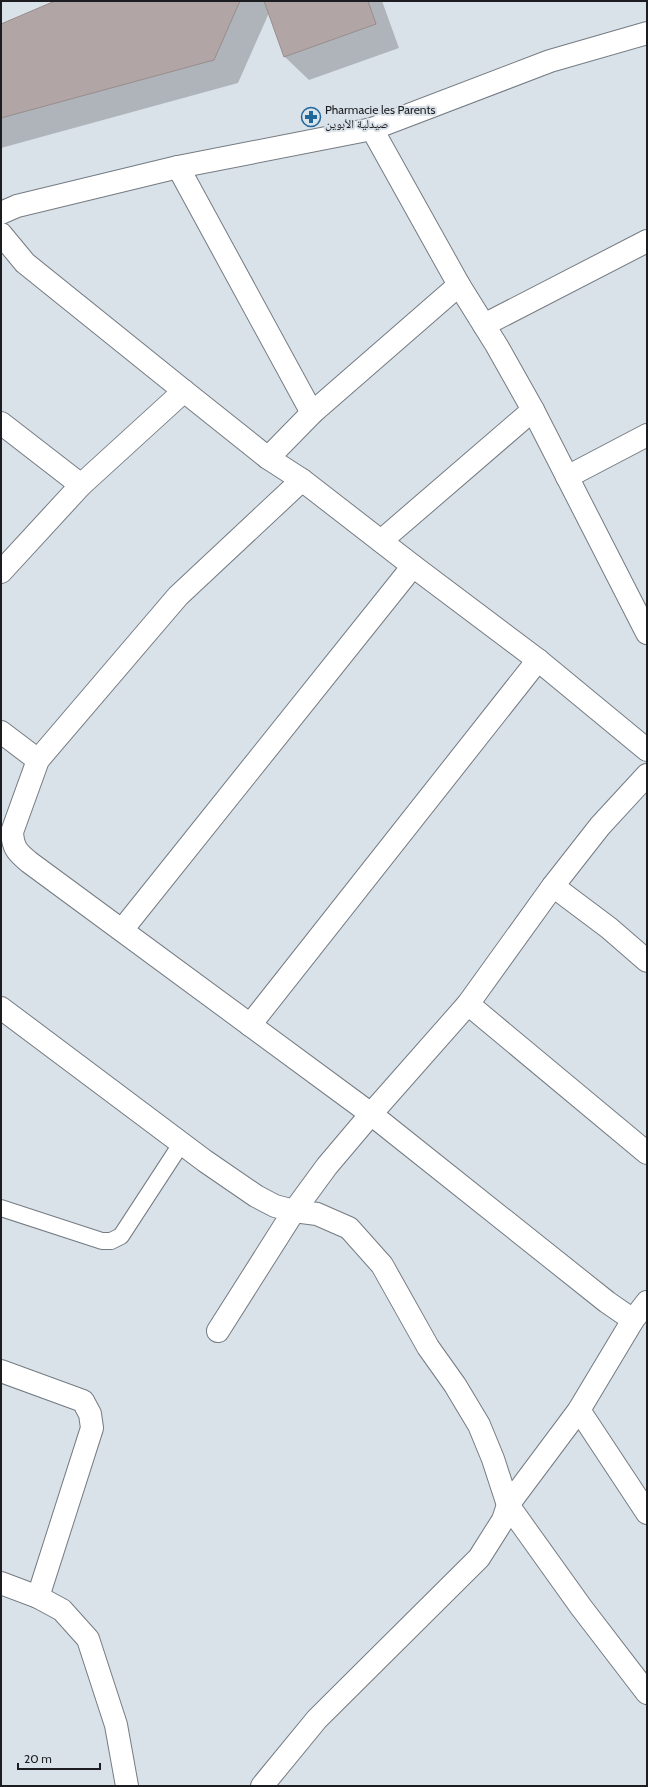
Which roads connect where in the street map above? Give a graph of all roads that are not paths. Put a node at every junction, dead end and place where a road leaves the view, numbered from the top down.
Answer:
1 (647, 34) edge
2 (372, 129) junction
3 (178, 167) junction
4 (1, 213) edge
5 (1, 234) edge
6 (647, 241) edge
7 (459, 285) junction
8 (484, 325) junction
9 (184, 391) junction
10 (533, 410) junction
11 (312, 413) junction
12 (1, 422) edge
13 (647, 435) edge
14 (268, 458) junction
15 (567, 477) junction
16 (302, 480) junction
17 (81, 485) junction
18 (381, 541) junction
19 (412, 566) junction
20 (1, 572) edge
21 (646, 629) edge
22 (538, 660) junction
23 (1, 732) edge
24 (647, 750) edge
25 (38, 760) junction
26 (647, 775) edge
27 (553, 886) junction
28 (122, 930) junction
29 (647, 961) edge
30 (468, 1004) junction
31 (1, 1008) edge
32 (250, 1026) junction
33 (370, 1114) junction
34 (181, 1144) junction
35 (647, 1153) edge
36 (1, 1208) edge
37 (294, 1211) junction
38 (647, 1302) edge
39 (633, 1320) junction
40 (218, 1331) dead end
41 (1, 1371) edge
42 (579, 1410) junction
43 (508, 1505) junction
44 (647, 1513) edge
45 (1, 1583) edge
46 (38, 1597) junction
47 (647, 1693) edge
48 (127, 1786) edge
49 (262, 1786) edge

1 - 2 street
2 - 3 street
2 - 7 street
3 - 4 street
3 - 11 street
5 - 9 street
6 - 8 street
7 - 8 street
7 - 11 street
8 - 10 street
9 - 14 street
9 - 17 street
10 - 15 street
10 - 18 street
11 - 14 street
12 - 17 street
13 - 15 street
14 - 16 street
15 - 21 street
16 - 18 street
16 - 25 street
17 - 20 street
18 - 19 street
19 - 22 street
19 - 28 street
22 - 24 street
22 - 32 street
23 - 25 street
25 - 28 street
26 - 27 street
27 - 29 street
27 - 30 street
28 - 32 street
30 - 33 street
30 - 35 street
31 - 34 street
32 - 33 street
33 - 37 street
33 - 39 street
34 - 36 lane
34 - 37 street
37 - 40 street
37 - 43 street
38 - 39 street
39 - 42 street
41 - 46 street
42 - 43 street
42 - 44 street
43 - 47 street
43 - 49 street
45 - 46 street
46 - 48 street

